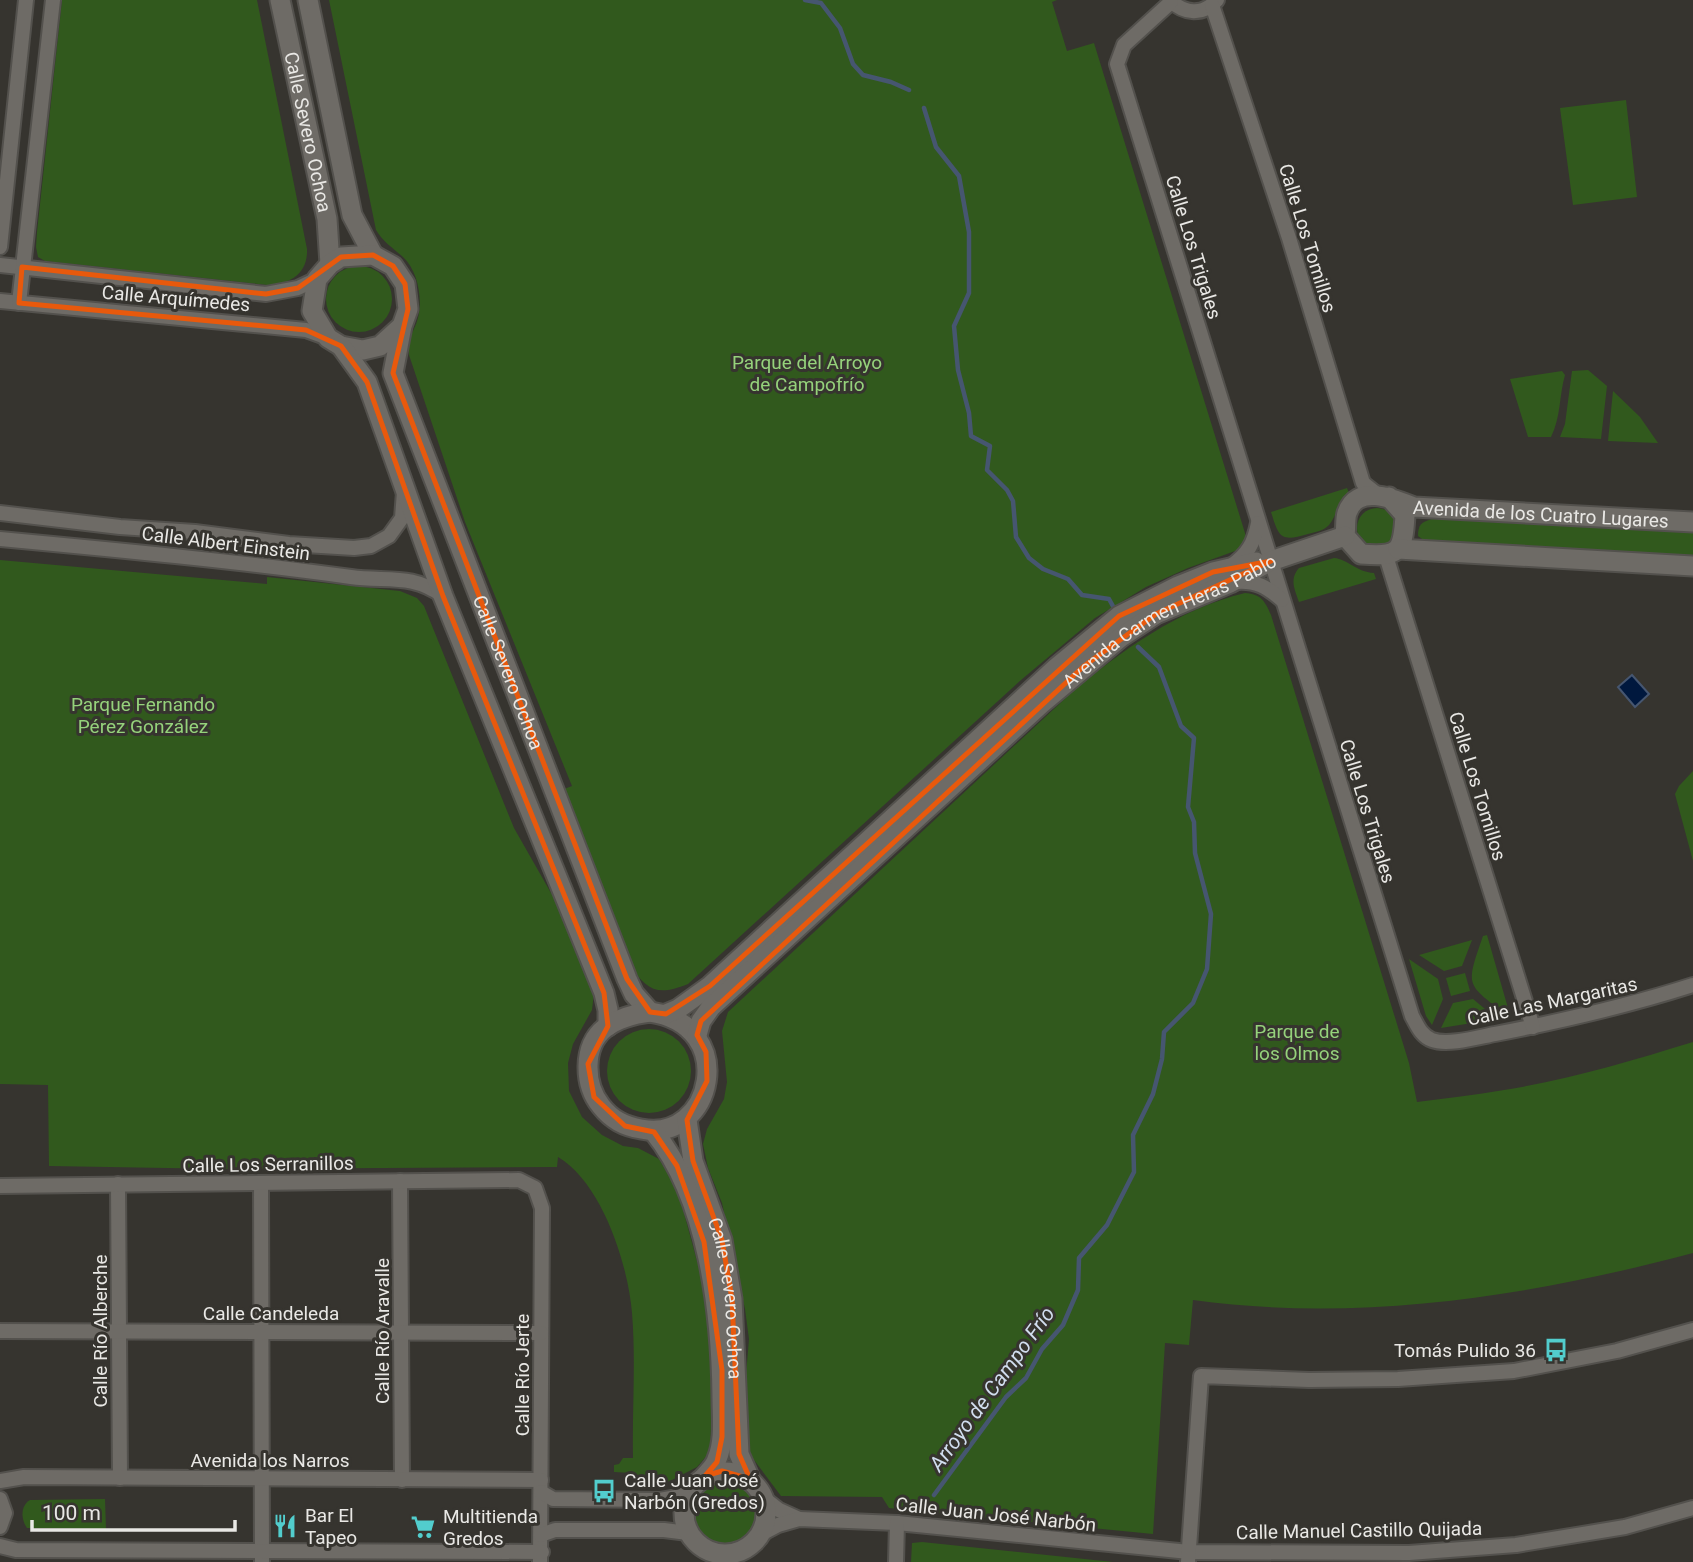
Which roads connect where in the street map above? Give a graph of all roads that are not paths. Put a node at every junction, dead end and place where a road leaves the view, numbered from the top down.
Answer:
1 (26, 0) edge
2 (53, 0) edge
3 (281, 0) edge
4 (308, 0) edge
5 (1171, 1) edge
6 (1214, 3) edge
7 (0, 247) edge
8 (373, 255) junction
9 (0, 264) edge
10 (22, 267) junction
11 (324, 271) junction
12 (0, 301) edge
13 (19, 303) junction
14 (402, 326) junction
15 (335, 342) junction
16 (404, 487) junction
17 (1377, 492) junction
18 (0, 513) edge
19 (1258, 521) junction
20 (1693, 523) edge
21 (1345, 536) junction
22 (0, 539) edge
23 (1392, 553) junction
24 (1280, 558) junction
25 (1693, 566) edge
26 (1228, 576) junction
27 (443, 596) junction
28 (1283, 601) junction
29 (1693, 985) edge
30 (658, 1013) junction
31 (608, 1026) junction
32 (1533, 1027) junction
33 (1420, 1031) joint
34 (697, 1035) junction
35 (687, 1119) junction
36 (654, 1132) junction
37 (400, 1181) junction
38 (261, 1183) junction
39 (118, 1184) junction
40 (0, 1186) edge
41 (535, 1188) joint
42 (1693, 1330) edge
43 (0, 1331) edge
44 (119, 1332) junction
45 (261, 1332) junction
46 (401, 1332) junction
47 (541, 1333) junction
48 (120, 1478) junction
49 (262, 1479) junction
50 (750, 1479) junction
51 (401, 1480) junction
52 (0, 1481) edge
53 (697, 1483) junction
54 (541, 1486) junction
55 (0, 1499) edge
56 (765, 1499) junction
57 (1693, 1508) edge
58 (799, 1519) junction
59 (897, 1523) junction
60 (0, 1527) edge
61 (688, 1533) junction
62 (541, 1535) junction
63 (0, 1546) edge
64 (751, 1548) edge
65 (709, 1556) edge
66 (119, 1557) edge
67 (262, 1557) edge
68 (402, 1557) edge
69 (541, 1557) edge
70 (1188, 1557) edge
71 (896, 1562) edge

1 - 7 street
2 - 10 street
3 - 11 main road, Calle Severo Ochoa
4 - 8 main road, Calle Severo Ochoa
5 - 6 street
5 - 19 street, Calle Los Trigales
6 - 17 street, Calle Los Tomillos
8 - 11 main road
8 - 14 main road
9 - 10 street, Calle Arquímedes
10 - 11 street, Calle Arquímedes
10 - 13 street
11 - 15 main road
12 - 13 street, Calle Arquímedes
13 - 15 street, Calle Arquímedes
14 - 15 main road
14 - 30 main road, Calle Severo Ochoa
15 - 16 main road, Calle Severo Ochoa
16 - 18 street, Calle Albert Einstein
16 - 27 main road, Calle Severo Ochoa
17 - 20 main road, Avenida de los Cuatro Lugares
17 - 21 main road
17 - 23 main road
19 - 24 street, Calle Los Trigales
19 - 26 street
21 - 23 main road
21 - 24 main road
22 - 27 street, Calle Albert Einstein
23 - 25 main road
23 - 32 street, Calle Los Tomillos
24 - 26 main road, Avenida Carmen Heras Pablo
24 - 28 street, Calle Los Trigales
26 - 28 street
26 - 30 main road, Avenida Carmen Heras Pablo
26 - 34 main road, Avenida Carmen Heras Pablo
27 - 31 main road, Calle Severo Ochoa
28 - 33 street, Calle Los Trigales
29 - 32 street, Calle Las Margaritas
30 - 31 main road
30 - 34 main road
31 - 36 main road
32 - 33 street, Calle Las Margaritas
34 - 35 main road
35 - 36 main road
35 - 50 main road, Calle Severo Ochoa
36 - 53 main road, Calle Severo Ochoa
37 - 38 street, Calle Los Serranillos
37 - 41 street, Calle Los Serranillos
37 - 46 street, Calle Río Aravalle
38 - 39 street, Calle Los Serranillos
38 - 45 street
39 - 40 street, Calle Los Serranillos
39 - 44 street, Calle Río Alberche
41 - 47 street, Calle Río Jerte
42 - 70 street
43 - 44 street, Calle Candeleda
44 - 45 street, Calle Candeleda
44 - 48 street, Calle Río Alberche
45 - 46 street, Calle Candeleda
45 - 49 street
46 - 47 street, Calle Candeleda
46 - 51 street, Calle Río Aravalle
47 - 54 street, Calle Río Jerte
48 - 49 street, Avenida los Narros
48 - 52 street, Avenida los Narros
49 - 51 street, Avenida los Narros
49 - 67 street
50 - 53 main road
50 - 56 main road
51 - 54 street, Avenida los Narros
53 - 54 street
53 - 61 main road
54 - 62 street, Calle Río Jerte
55 - 60 street
56 - 58 street, Calle Juan José Narbón
56 - 64 main road
57 - 70 street, Calle Manuel Castillo Quijada
58 - 59 street, Calle Juan José Narbón
58 - 64 street, Calle Juan José Narbón
59 - 70 street, Calle Juan José Narbón
59 - 71 street
61 - 62 street
61 - 65 main road
62 - 69 street, Calle Río Jerte
63 - 66 street
64 - 65 main road
66 - 67 street
67 - 68 street
68 - 69 street

